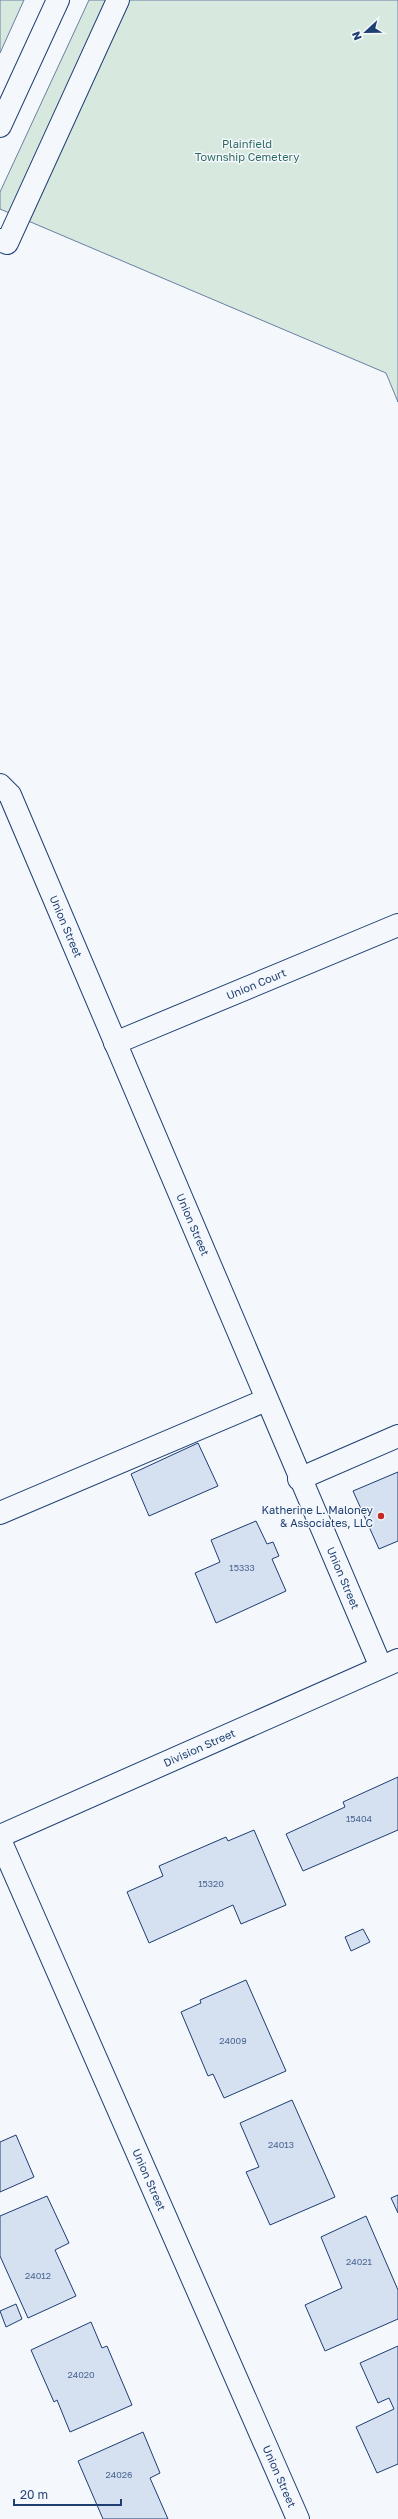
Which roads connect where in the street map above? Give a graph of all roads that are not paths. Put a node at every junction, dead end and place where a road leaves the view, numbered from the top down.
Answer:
1 (58, 0) edge
2 (118, 0) edge
3 (0, 126) edge
4 (0, 240) edge
5 (0, 785) edge
6 (398, 925) edge
7 (115, 1043) junction
8 (266, 1400) junction
9 (398, 1436) edge
10 (299, 1479) junction
11 (0, 1513) edge
12 (389, 1664) edge
13 (0, 1836) edge
14 (0, 1840) edge
15 (298, 2519) edge

1 - 3 street
2 - 4 street
5 - 7 street, Union Street
6 - 7 street, Union Court
7 - 8 street, Union Street
8 - 10 street, Union Street
8 - 11 street
9 - 10 street
10 - 12 street, Union Street
12 - 13 street, Division Street
14 - 15 street, Union Street

